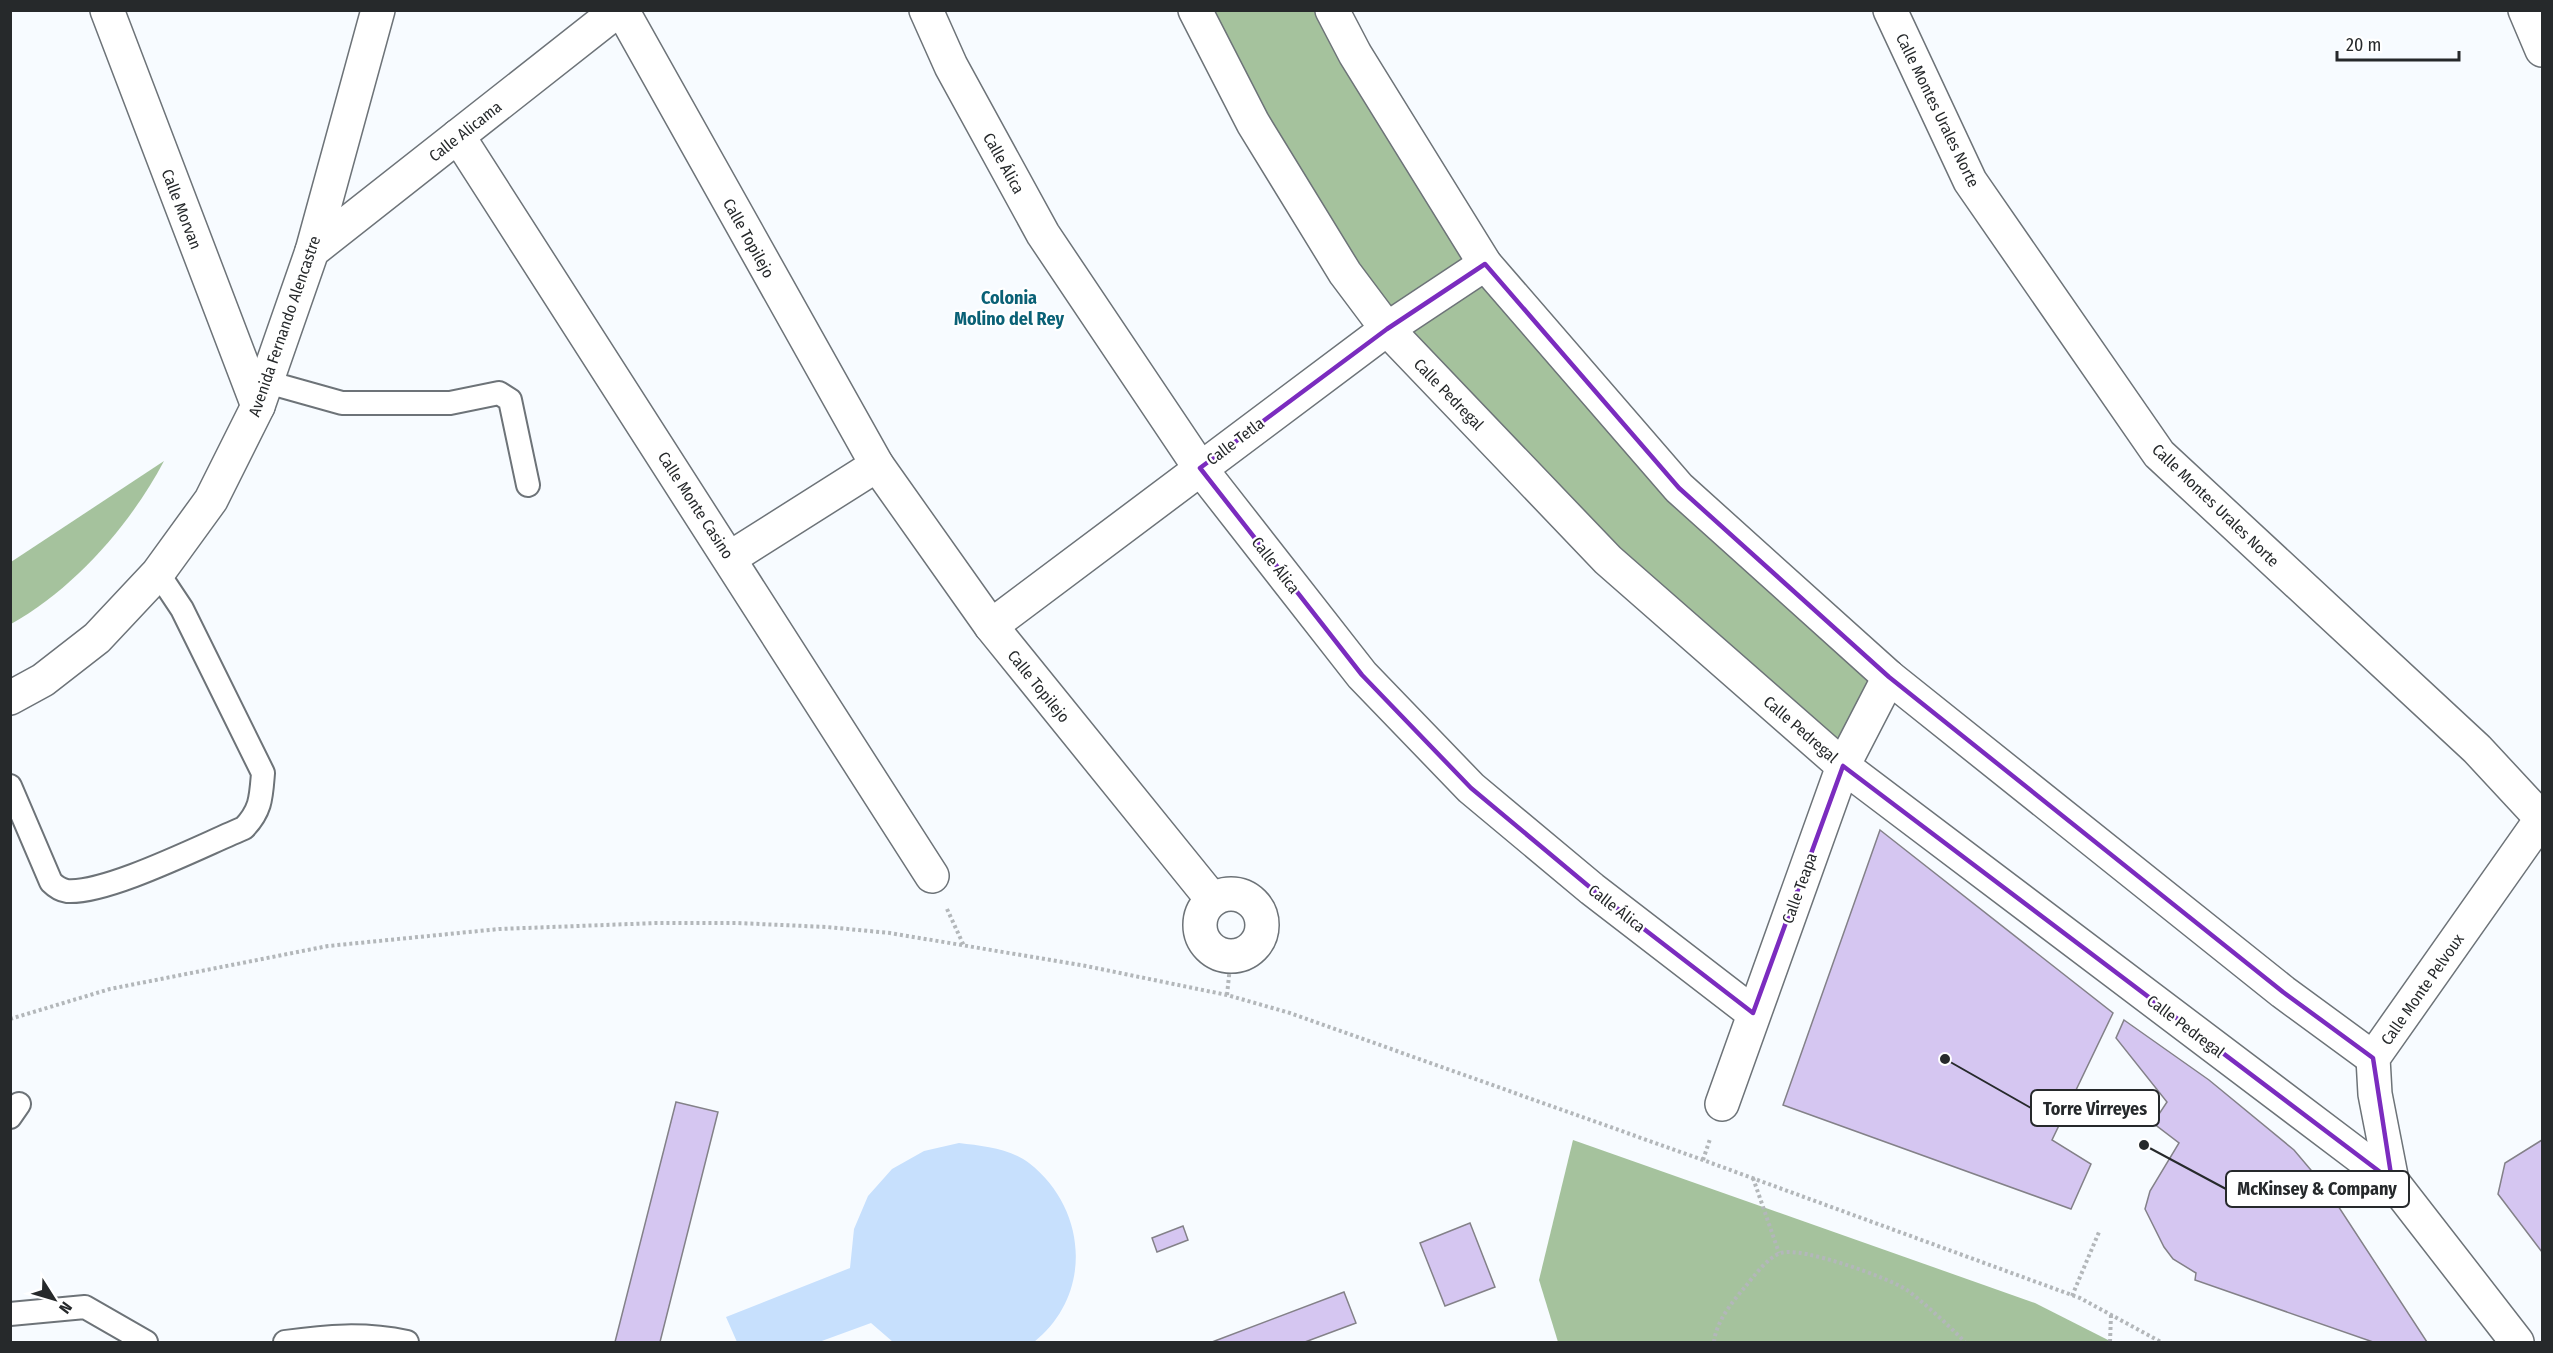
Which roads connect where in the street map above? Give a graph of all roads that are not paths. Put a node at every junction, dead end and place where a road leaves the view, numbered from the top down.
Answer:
1 (106, 10) edge
2 (378, 10) edge
3 (620, 10) edge
4 (926, 10) edge
5 (1196, 10) edge
6 (1332, 10) edge
7 (1890, 10) edge
8 (2525, 10) edge
9 (2542, 50) edge
10 (458, 136) junction
11 (312, 251) junction
12 (1485, 264) junction
13 (1387, 329) junction
14 (263, 394) junction
15 (877, 465) junction
16 (1200, 468) junction
17 (528, 485) dead end
18 (730, 558) junction
19 (158, 573) junction
20 (991, 626) junction
21 (1888, 677) junction
22 (10, 698) edge
23 (1843, 766) junction
24 (10, 786) edge
25 (2542, 818) edge
26 (932, 876) dead end
27 (1212, 899) junction
28 (1753, 1013) junction
29 (2373, 1058) junction
30 (1722, 1104) dead end
31 (2392, 1181) junction
32 (10, 1314) edge
33 (146, 1342) edge
34 (285, 1342) edge
35 (407, 1342) edge
36 (2517, 1342) edge

1 - 14 street, Calle Morvan
2 - 11 street, Avenida Fernando Alencastre
3 - 10 street, Calle Alicama
3 - 15 street, Calle Topilejo
4 - 16 street, Calle Álica
5 - 13 street, Calle Pedregal
6 - 12 street
7 - 25 street, Calle Montes Urales Norte
8 - 9 street
10 - 11 street, Calle Alicama
10 - 18 street, Calle Monte Casino
11 - 14 street, Avenida Fernando Alencastre
12 - 13 street, Calle Tetla
12 - 21 street
13 - 16 street, Calle Tetla
13 - 23 street, Calle Pedregal
14 - 17 lane
14 - 19 street, Avenida Fernando Alencastre
15 - 18 street
15 - 20 street, Calle Topilejo
16 - 20 street, Calle Tetla
16 - 28 street, Calle Álica
18 - 26 street, Calle Monte Casino
19 - 22 street, Avenida Fernando Alencastre
19 - 24 lane
20 - 27 street, Calle Topilejo
21 - 23 street, Calle Teapa
21 - 29 street
23 - 28 street, Calle Teapa
23 - 31 street, Calle Pedregal
25 - 29 street, Calle Monte Pelvoux
27 - 27 street
28 - 30 street, Calle Teapa
29 - 31 street, Calle Monte Pelvoux
31 - 36 street, Calle Pedregal
32 - 33 lane
34 - 35 lane

